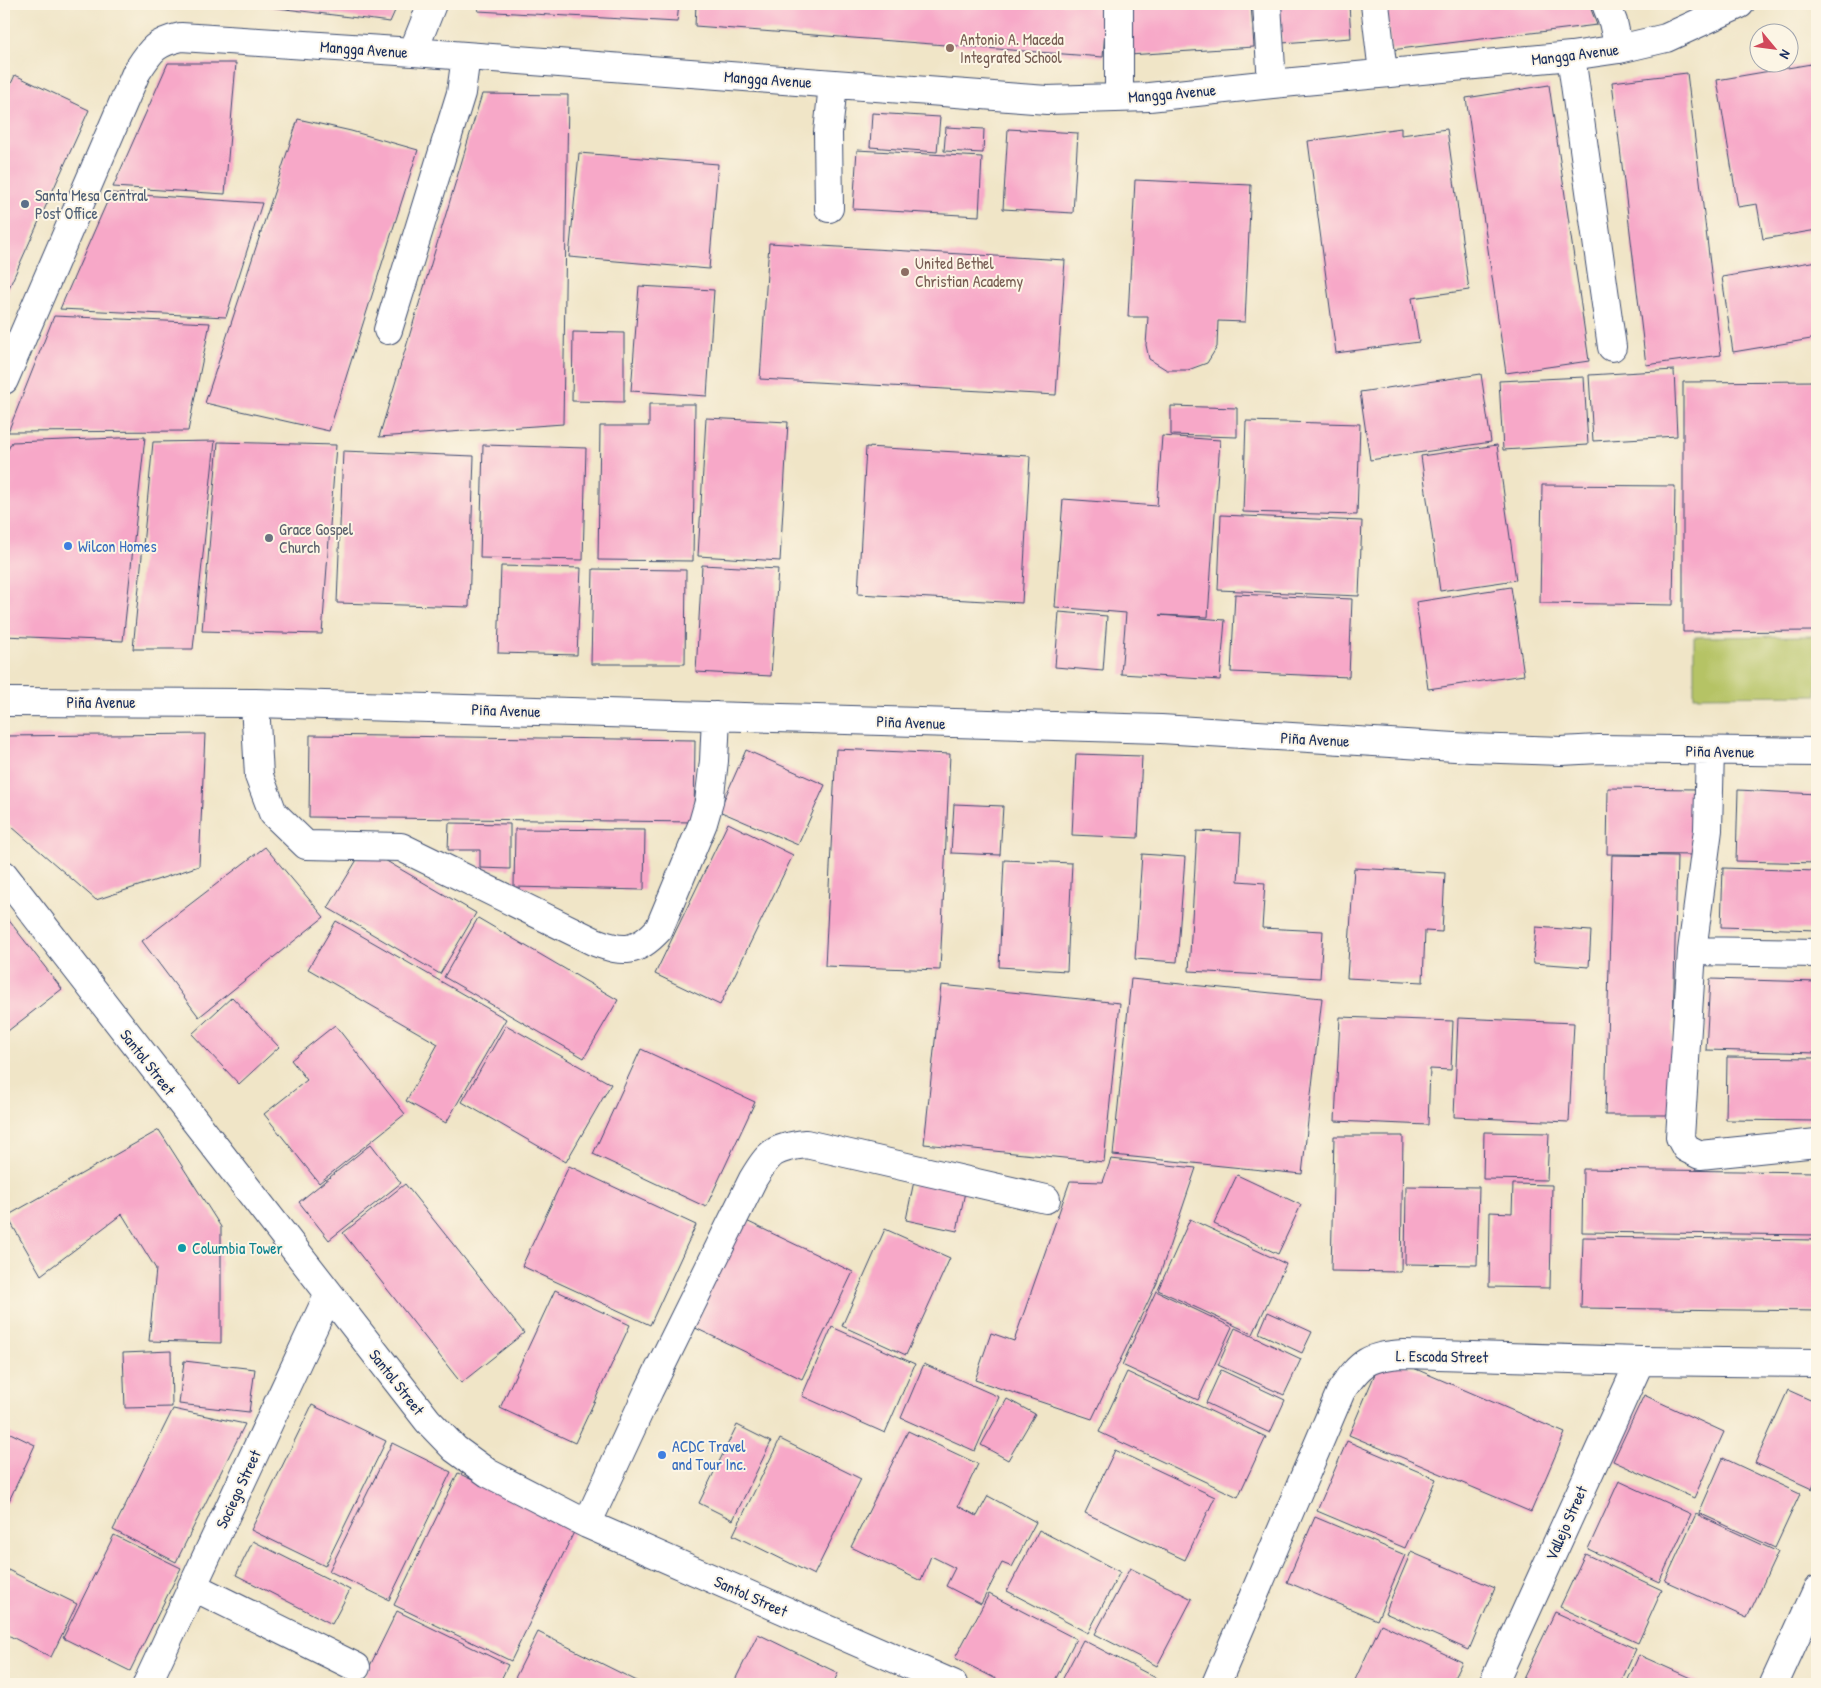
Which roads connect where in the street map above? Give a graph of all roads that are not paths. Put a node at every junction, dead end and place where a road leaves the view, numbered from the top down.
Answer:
1 (432, 4) edge
2 (1119, 4) edge
3 (1267, 4) edge
4 (1375, 4) edge
5 (1606, 4) edge
6 (1740, 4) edge
7 (1619, 49) junction
8 (413, 52) junction
9 (466, 56) junction
10 (1571, 56) junction
11 (1383, 73) junction
12 (832, 84) junction
13 (1272, 84) junction
14 (1119, 97) junction
15 (829, 208) dead end
16 (388, 330) dead end
17 (1612, 347) dead end
18 (4, 380) edge
19 (4, 702) edge
20 (254, 703) junction
21 (716, 716) junction
22 (1710, 750) junction
23 (1817, 752) edge
24 (4, 875) edge
25 (1692, 951) junction
26 (1817, 953) edge
27 (1817, 1143) edge
28 (1046, 1199) dead end
29 (329, 1294) junction
30 (1640, 1361) junction
31 (1817, 1363) edge
32 (587, 1524) junction
33 (192, 1586) junction
34 (1817, 1590) edge
35 (356, 1666) dead end
36 (147, 1684) edge
37 (953, 1684) edge
38 (1216, 1684) edge
39 (1493, 1684) edge
40 (1774, 1684) edge

1 - 8 street
2 - 14 street
3 - 13 street
4 - 11 street
5 - 7 street
6 - 7 street, Mangga Avenue
7 - 10 street, Mangga Avenue
8 - 9 street, Mangga Avenue
8 - 18 street, Mangga Avenue
9 - 12 street, Mangga Avenue
9 - 16 street
10 - 11 street, Mangga Avenue
10 - 17 street
11 - 13 street, Mangga Avenue
12 - 14 street, Mangga Avenue
12 - 15 street
13 - 14 street, Mangga Avenue
19 - 20 street, Piña Avenue
20 - 21 street, Piña Avenue
20 - 21 street
21 - 22 street, Piña Avenue
22 - 23 street, Piña Avenue
22 - 25 street
24 - 29 street, Santol Street
25 - 26 street
25 - 27 street
28 - 32 street
29 - 32 street, Santol Street
29 - 33 street, Sociego Street
30 - 31 street, L. Escoda Street
30 - 38 street, L. Escoda Street
30 - 39 street, Vallejo Street
32 - 37 street, Santol Street
33 - 35 street
33 - 36 street, Sociego Street
34 - 40 street

